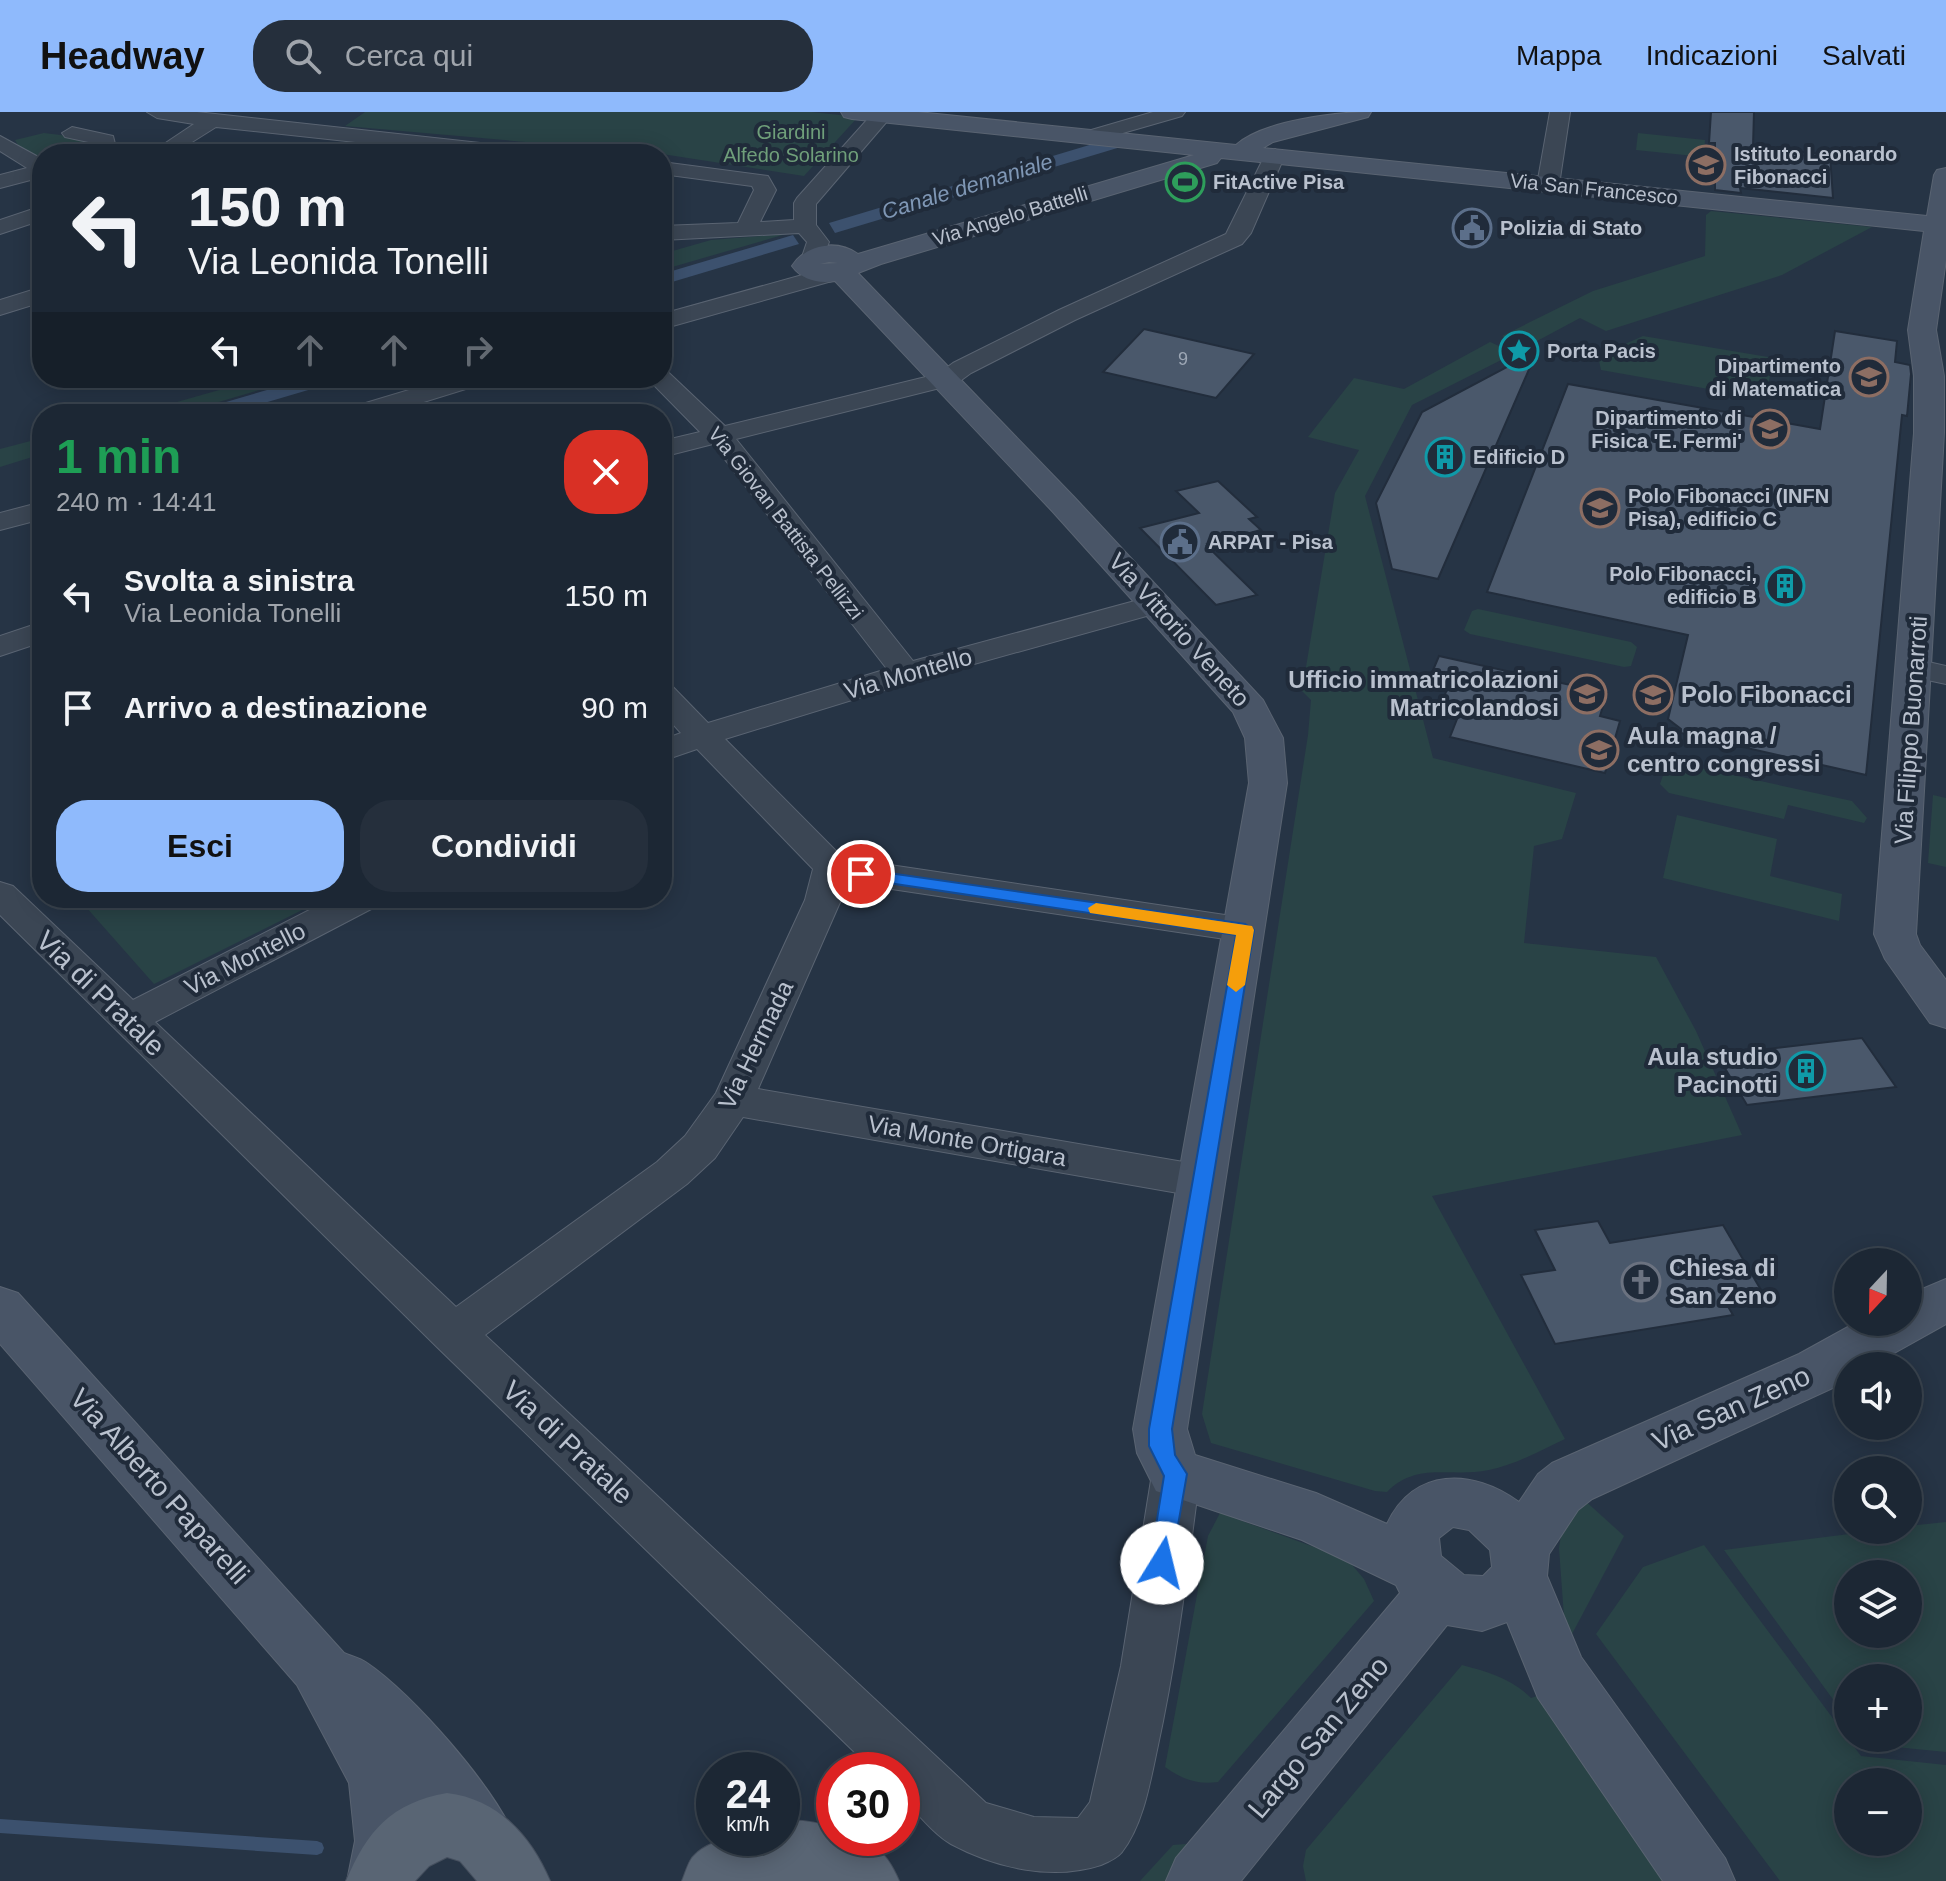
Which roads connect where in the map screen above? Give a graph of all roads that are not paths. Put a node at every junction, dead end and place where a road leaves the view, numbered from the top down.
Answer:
1 (157, 112) edge
2 (852, 112) edge
3 (1175, 112) edge
4 (1360, 112) edge
5 (1560, 112) edge
6 (884, 114) edge
7 (212, 121) junction
8 (72, 133) dead end
9 (1097, 138) junction
10 (0, 142) edge
11 (105, 144) edge
12 (175, 144) edge
13 (403, 144) edge
14 (1154, 152) junction
15 (1242, 152) junction
16 (1275, 155) junction
17 (32, 163) edge
18 (672, 169) edge
19 (32, 172) edge
20 (1946, 175) edge
21 (0, 182) edge
22 (1548, 185) junction
23 (0, 206) edge
24 (32, 209) edge
25 (32, 214) edge
26 (805, 226) junction
27 (1941, 226) edge
28 (0, 227) edge
29 (745, 230) junction
30 (672, 233) edge
31 (829, 266) junction
32 (32, 297) edge
33 (0, 308) edge
34 (672, 319) edge
35 (947, 379) junction
36 (448, 388) edge
37 (670, 388) edge
38 (1938, 391) edge
39 (404, 404) edge
40 (719, 435) junction
41 (672, 447) edge
42 (32, 513) edge
43 (0, 522) edge
44 (1157, 604) junction
45 (32, 635) edge
46 (0, 647) edge
47 (1930, 671) edge
48 (906, 673) junction
49 (672, 704) edge
50 (703, 735) junction
51 (672, 747) edge
52 (831, 867) junction
53 (0, 894) edge
54 (343, 908) edge
55 (1245, 930) junction
56 (1946, 1012) edge
57 (127, 1020) junction
58 (733, 1100) junction
59 (1201, 1181) junction
60 (1946, 1300) edge
61 (0, 1308) edge
62 (1922, 1313) edge
63 (453, 1334) junction
64 (1879, 1336) edge
65 (1176, 1474) junction
66 (1558, 1492) junction
67 (1434, 1543) junction
68 (1520, 1563) junction
69 (318, 1665) junction
70 (500, 1860) edge
71 (379, 1880) edge
72 (715, 1881) edge
73 (866, 1881) edge
74 (1199, 1881) edge
75 (1702, 1881) edge

1 - 7 street
2 - 6 main road
3 - 9 street
4 - 15 main road
5 - 22 street
6 - 9 main road
6 - 26 street
7 - 12 street
7 - 13 street
8 - 11 street
9 - 14 main road
10 - 17 street
14 - 15 main road, Via Angelo Battelli
14 - 31 main road, Via Angelo Battelli
15 - 16 main road, Via San Francesco
16 - 22 main road, Via San Francesco
16 - 35 street
18 - 29 street
19 - 21 street
20 - 27 main road
22 - 27 main road, Via San Francesco
23 - 24 street
25 - 28 street
26 - 29 street
26 - 31 street
27 - 38 main road, Via Filippo Buonarroti
29 - 30 street
31 - 34 street, Via Angelo Battelli
31 - 35 main road, Via Vittorio Veneto
32 - 33 street
35 - 40 street
35 - 44 main road, Via Vittorio Veneto
36 - 39 street
37 - 40 street, Via Giovan Battista Pellizzi
38 - 47 main road, Via Filippo Buonarroti
40 - 41 street
40 - 48 street, Via Giovan Battista Pellizzi
42 - 43 street
44 - 48 street, Via Montello
44 - 55 main road, Via Vittorio Veneto
45 - 46 street
47 - 56 main road, Via Filippo Buonarroti
48 - 50 street, Via Montello
49 - 50 street
50 - 51 street, Via Montello
50 - 52 street
52 - 55 street
52 - 58 street, Via Hermada
53 - 57 street, Via di Pratale
54 - 57 street, Via Montello
55 - 59 main road, Via Vittorio Veneto
57 - 63 street, Via di Pratale
58 - 59 street, Via Monte Ortigara
58 - 63 street, Via Hermada
59 - 65 main road, Via Vittorio Veneto
60 - 62 main road, Via San Zeno
61 - 69 main road, Via Alberto Paparelli
63 - 65 street, Via di Pratale
64 - 66 main road, Via San Zeno
65 - 67 main road
66 - 67 main road, Via San Zeno
66 - 68 main road, Via San Zeno
67 - 68 main road
67 - 68 main road
67 - 74 main road, Largo San Zeno
68 - 75 main road
69 - 70 main road, Via Alberto Paparelli
69 - 71 main road, Via Alberto Paparelli
70 - 71 main road
72 - 73 main road

